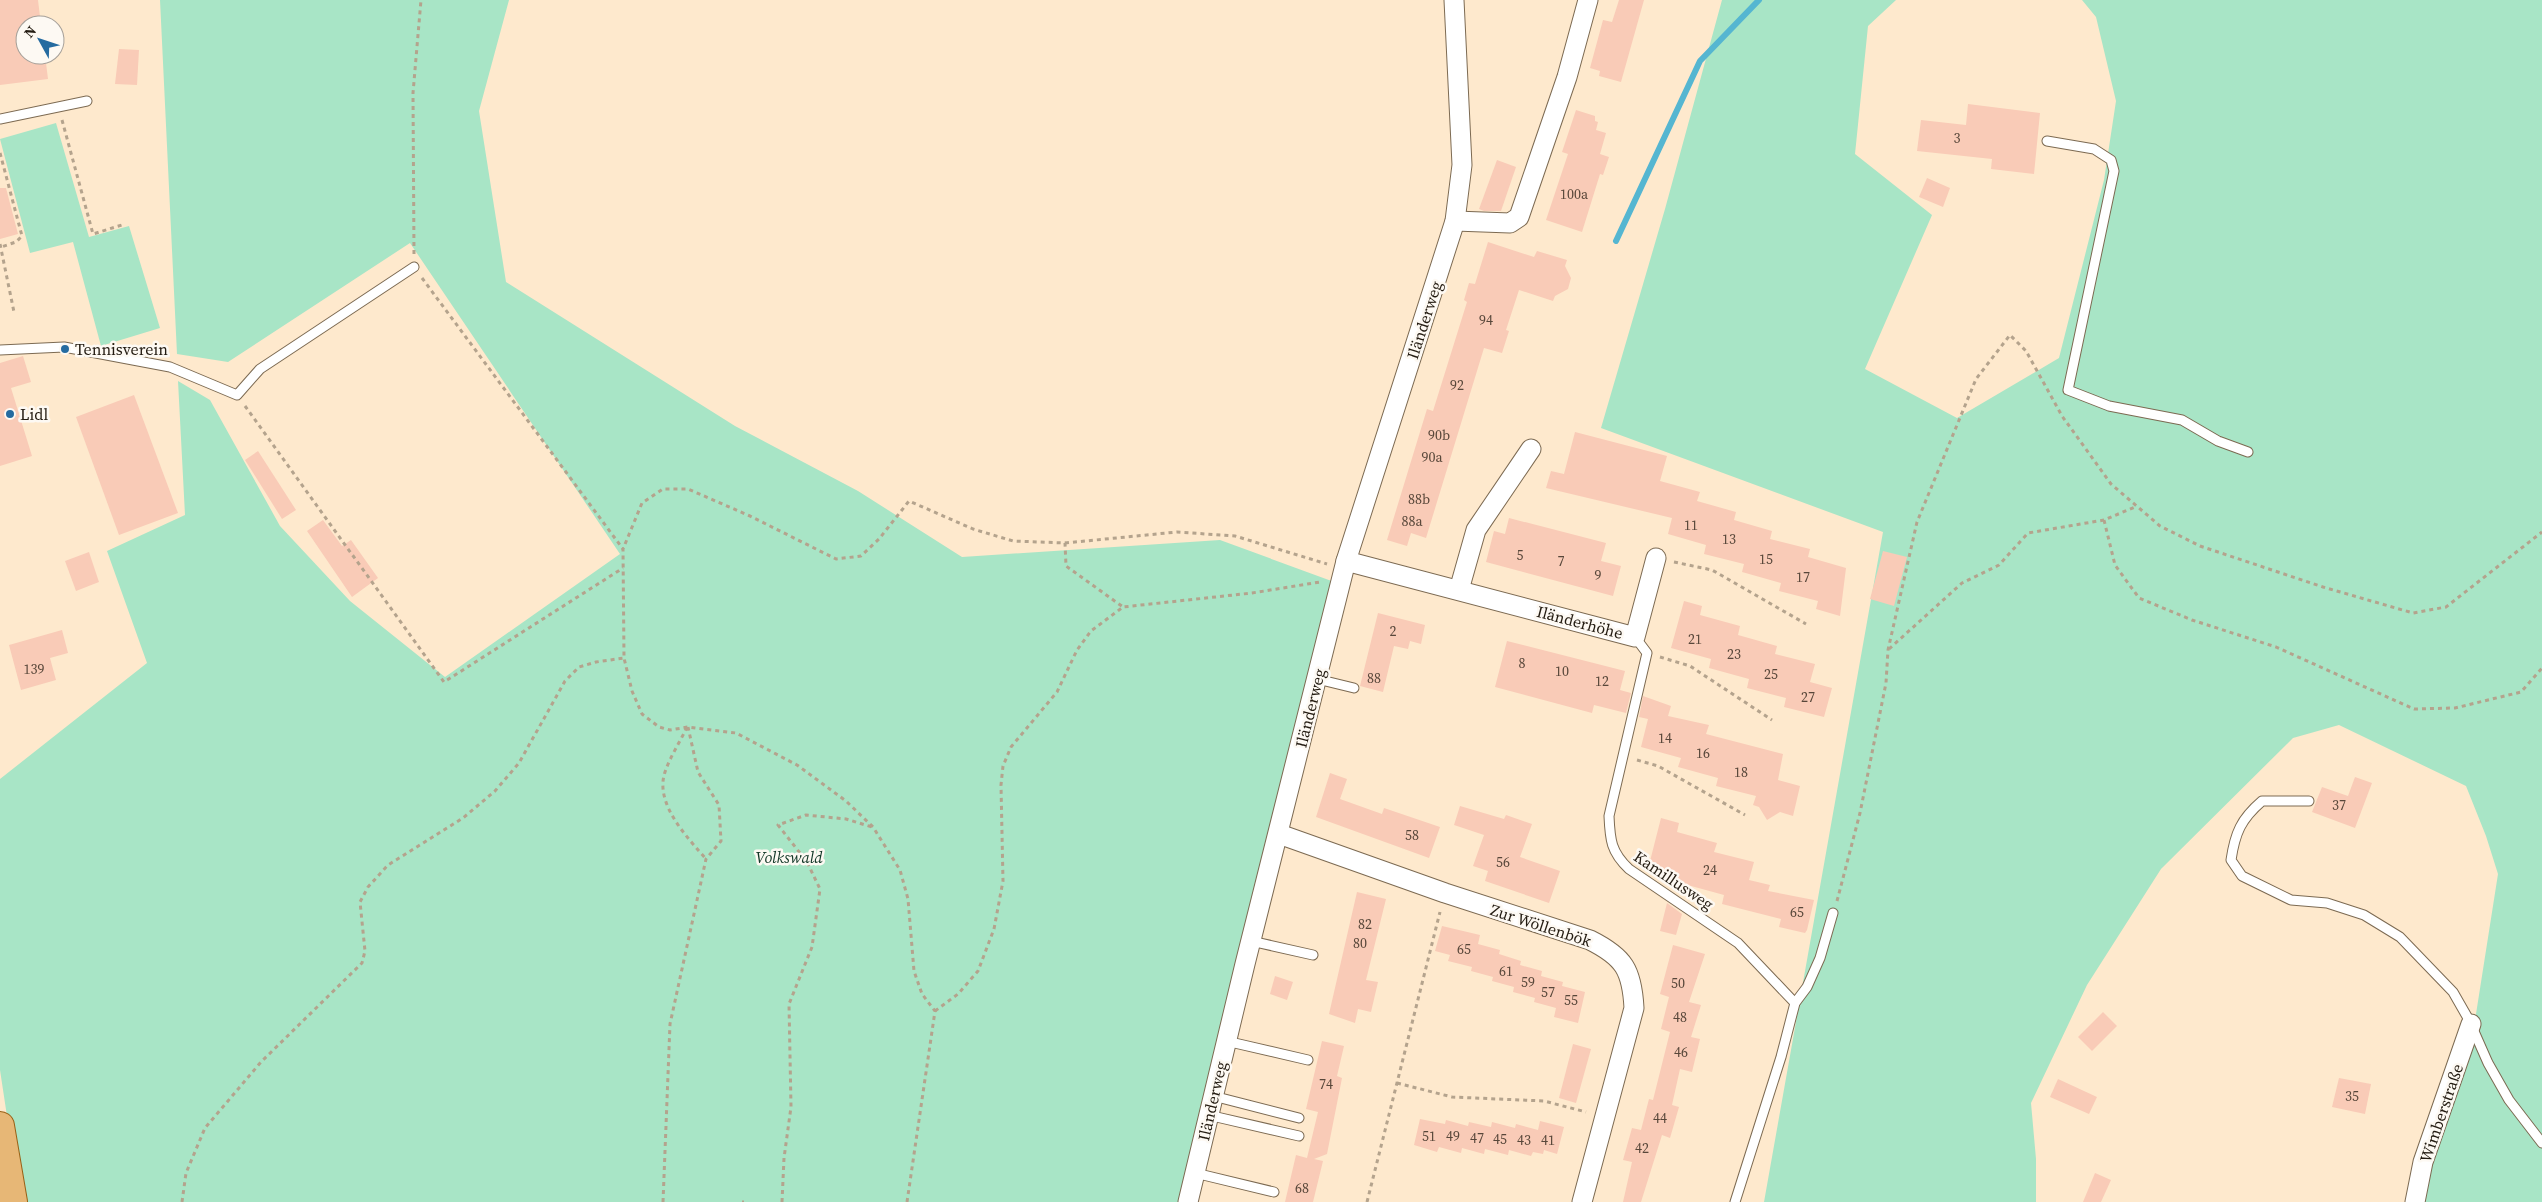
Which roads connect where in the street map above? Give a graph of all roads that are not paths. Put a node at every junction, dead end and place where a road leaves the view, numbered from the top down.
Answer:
1 (1454, 0) edge
2 (1588, 0) edge
3 (87, 101) dead end
4 (0, 118) edge
5 (2047, 140) dead end
6 (1456, 221) junction
7 (414, 267) road end
8 (0, 350) edge
9 (1531, 449) dead end
10 (2248, 452) dead end
11 (1656, 558) road end
12 (1344, 569) junction
13 (1459, 590) junction
14 (1635, 637) junction
15 (1317, 679) junction
16 (1354, 688) dead end
17 (2309, 800) dead end
18 (1279, 834) junction
19 (1833, 913) road end
20 (1251, 941) junction
21 (1313, 955) dead end
22 (1795, 1003) junction
23 (2471, 1024) junction
24 (1226, 1040) junction
25 (1308, 1060) dead end
26 (1213, 1096) junction
27 (1208, 1115) junction
28 (1299, 1118) dead end
29 (0, 1126) edge
30 (1299, 1136) dead end
31 (2542, 1143) edge
32 (1194, 1173) junction
33 (1274, 1192) dead end
34 (13, 1202) edge
35 (1188, 1202) edge
36 (1582, 1202) edge
37 (1735, 1202) edge
38 (2415, 1202) edge

1 - 6 street, Iländerweg
2 - 6 street
3 - 4 lane
5 - 10 lane
6 - 12 street, Iländerweg
7 - 8 lane
9 - 13 street
11 - 14 street, Iländerhöhe
12 - 13 street, Iländerhöhe
12 - 15 street, Iländerweg
13 - 14 street, Iländerhöhe
14 - 22 lane, Kamillusweg
15 - 16 lane
15 - 18 street, Iländerweg
17 - 23 lane, Wimberstraße
18 - 20 street, Iländerweg
18 - 36 street, Zur Wöllenbök
19 - 22 lane
20 - 21 lane
20 - 24 street, Iländerweg
22 - 37 lane
23 - 31 lane, Wimberstraße
23 - 38 street, Wimberstraße
24 - 25 lane
24 - 26 street, Iländerweg
26 - 27 street, Iländerweg
26 - 28 lane
27 - 30 lane
27 - 32 street, Iländerweg
29 - 34 main road
32 - 33 lane
32 - 35 street, Iländerweg

